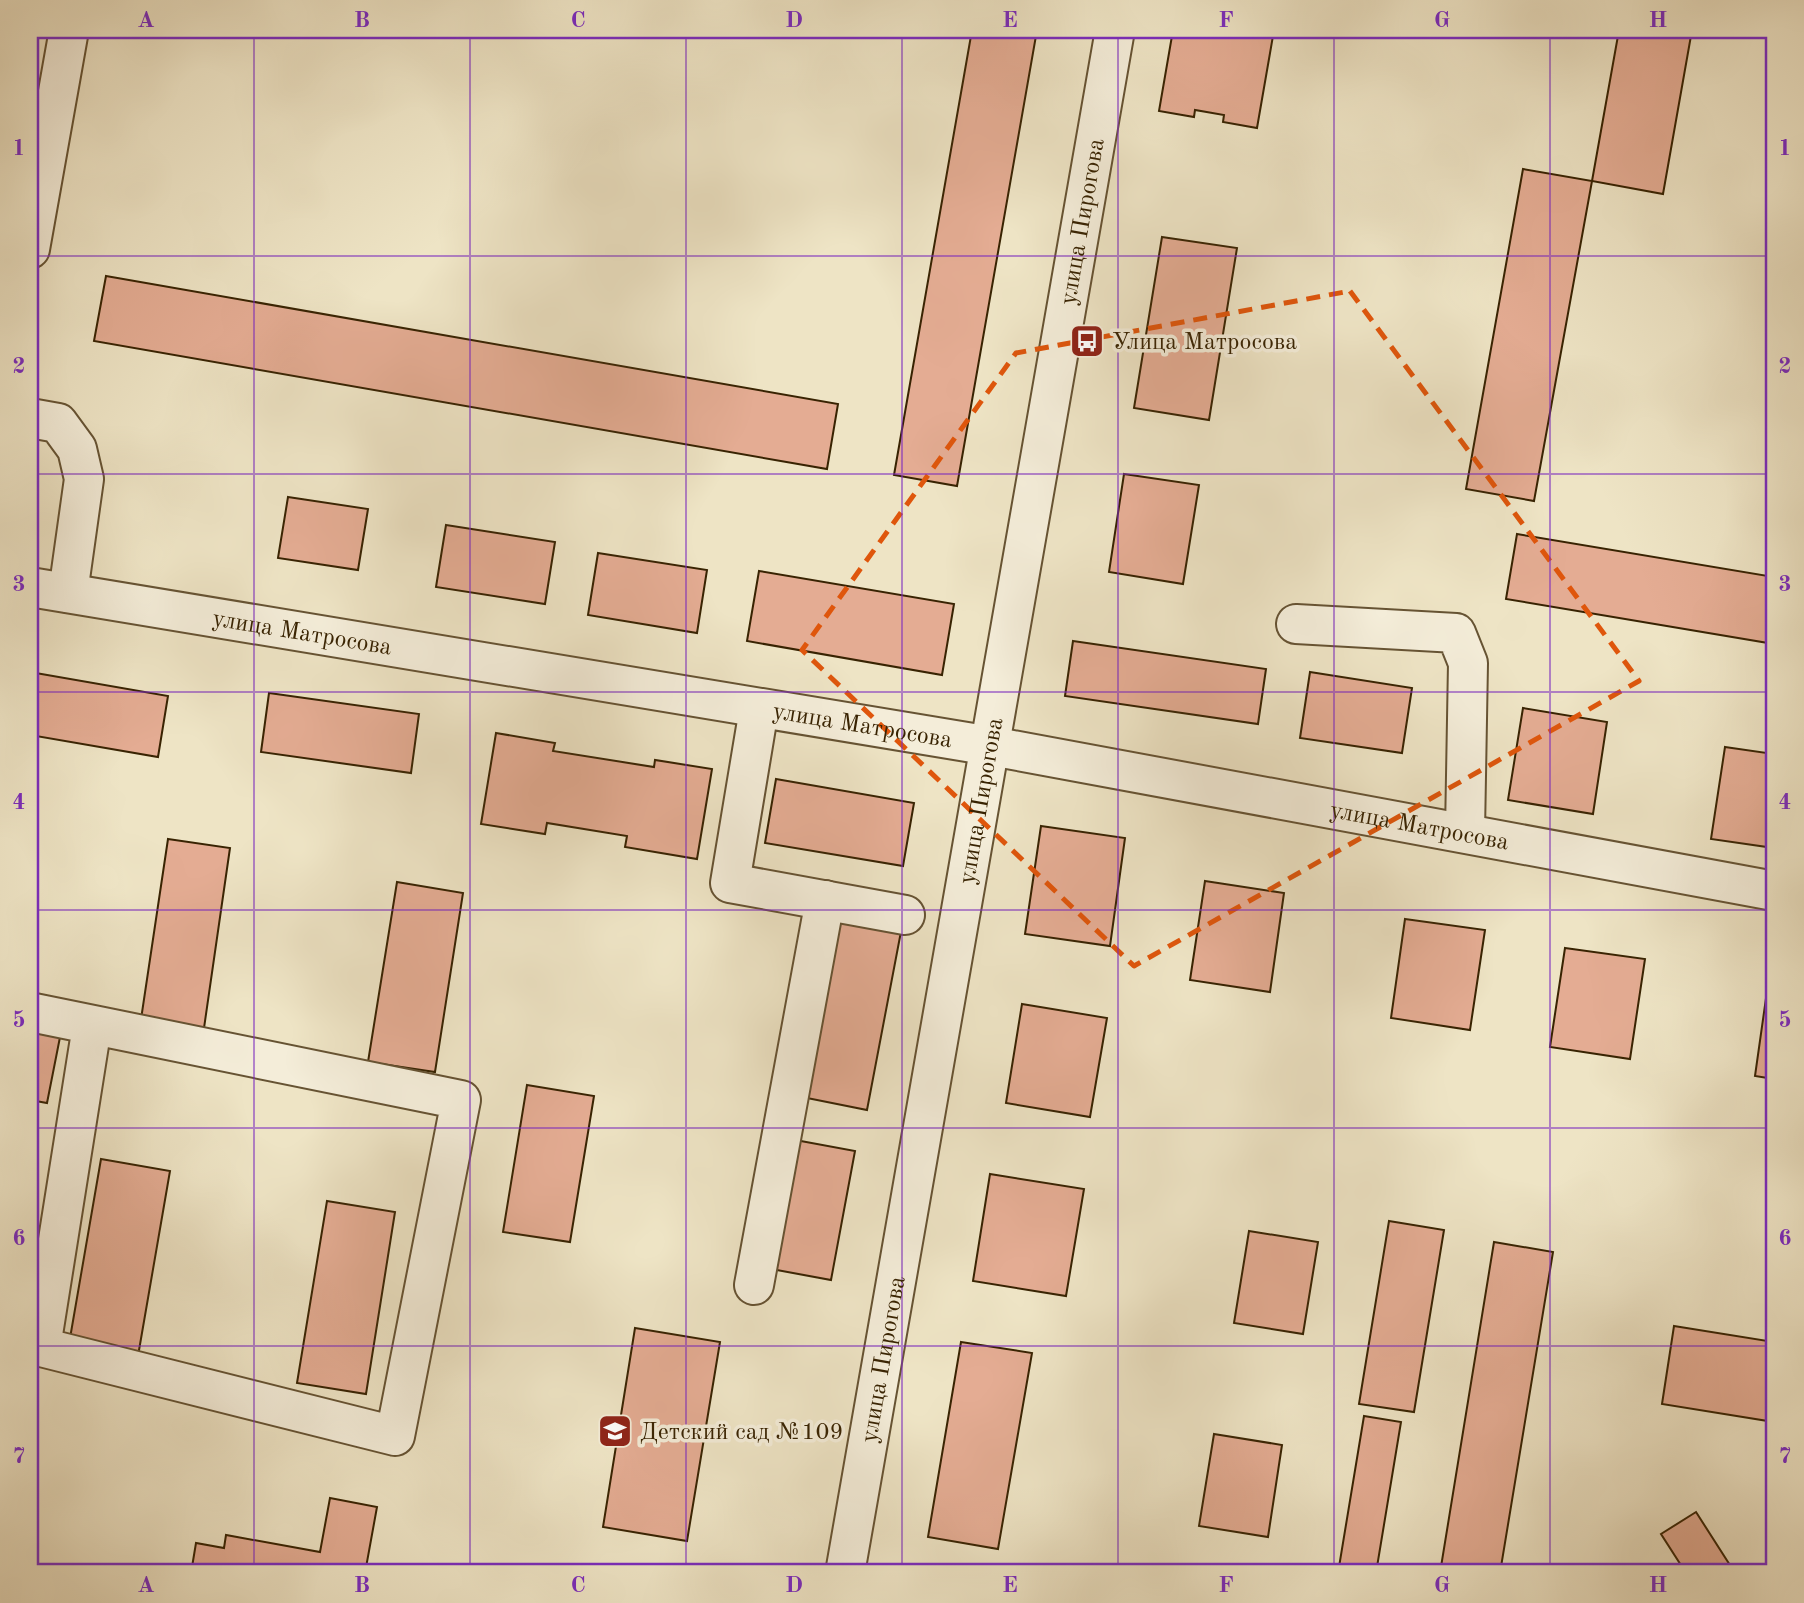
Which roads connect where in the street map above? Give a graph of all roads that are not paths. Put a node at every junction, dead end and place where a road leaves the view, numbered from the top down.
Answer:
1 (69, 30) edge
2 (1115, 30) edge
3 (30, 249) edge
4 (30, 418) edge
5 (30, 587) edge
6 (68, 593) junction
7 (1296, 624) dead end
8 (759, 709) junction
9 (991, 746) junction
10 (1465, 832) junction
11 (1774, 891) edge
12 (825, 901) junction
13 (905, 915) dead end
14 (30, 1012) edge
15 (92, 1026) junction
16 (754, 1285) dead end
17 (845, 1573) edge

1 - 3 street
2 - 9 street, улица Пирогова
4 - 6 street
5 - 6 street, улица Матросова
6 - 8 street, улица Матросова
7 - 10 street
8 - 9 street, улица Матросова
8 - 12 street
9 - 10 street, улица Матросова
9 - 17 street, улица Пирогова
10 - 11 street, улица Матросова
12 - 13 street
12 - 16 street
14 - 15 street
15 - 15 street

